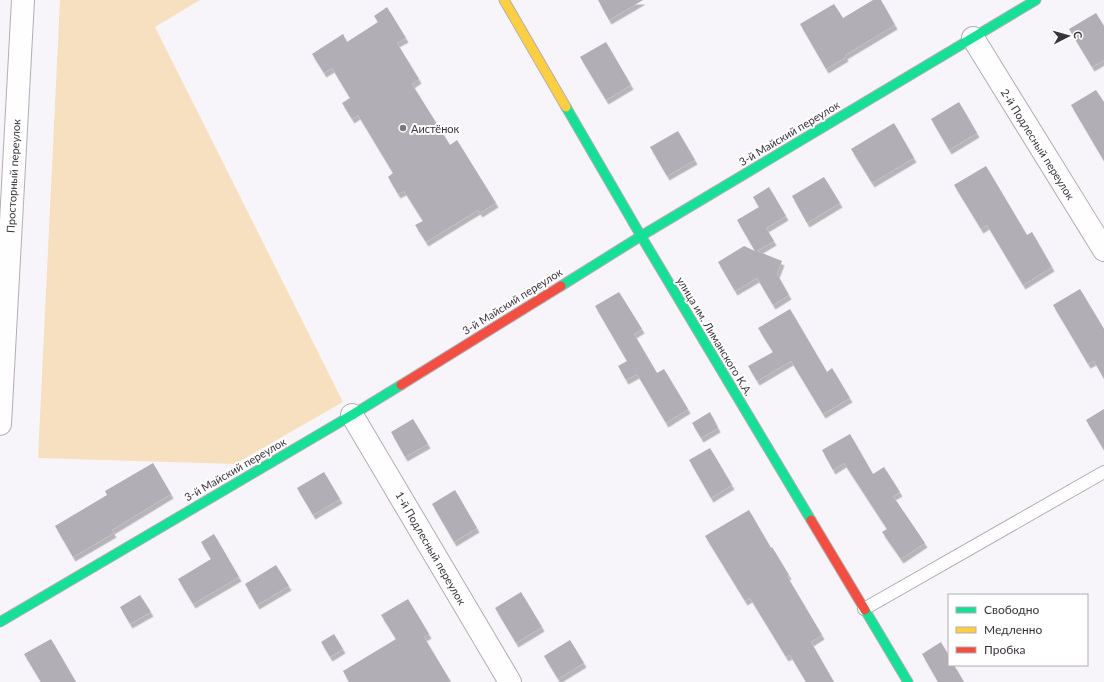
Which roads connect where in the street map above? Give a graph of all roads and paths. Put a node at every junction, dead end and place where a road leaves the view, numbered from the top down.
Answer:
1 (23, 0) edge
2 (504, 0) edge
3 (1036, 0) edge
4 (973, 38) junction
5 (641, 236) junction
6 (1104, 250) edge
7 (352, 414) junction
8 (0, 424) edge
9 (1104, 472) edge
10 (864, 609) junction
11 (0, 622) edge
12 (510, 682) edge
13 (908, 682) edge

1 - 8 street, Просторный переулок
2 - 5 street, улица им. Лиманского К.А.
3 - 4 street, 3-й Майский переулок
4 - 5 street, 3-й Майский переулок
4 - 6 street, 2-й Подлесный переулок
5 - 7 street, 3-й Майский переулок
5 - 10 street, улица им. Лиманского К.А.
7 - 11 street, 3-й Майский переулок
7 - 12 street, 1-й Подлесный переулок
9 - 10 lane
10 - 13 street, улица им. Лиманского К.А.

